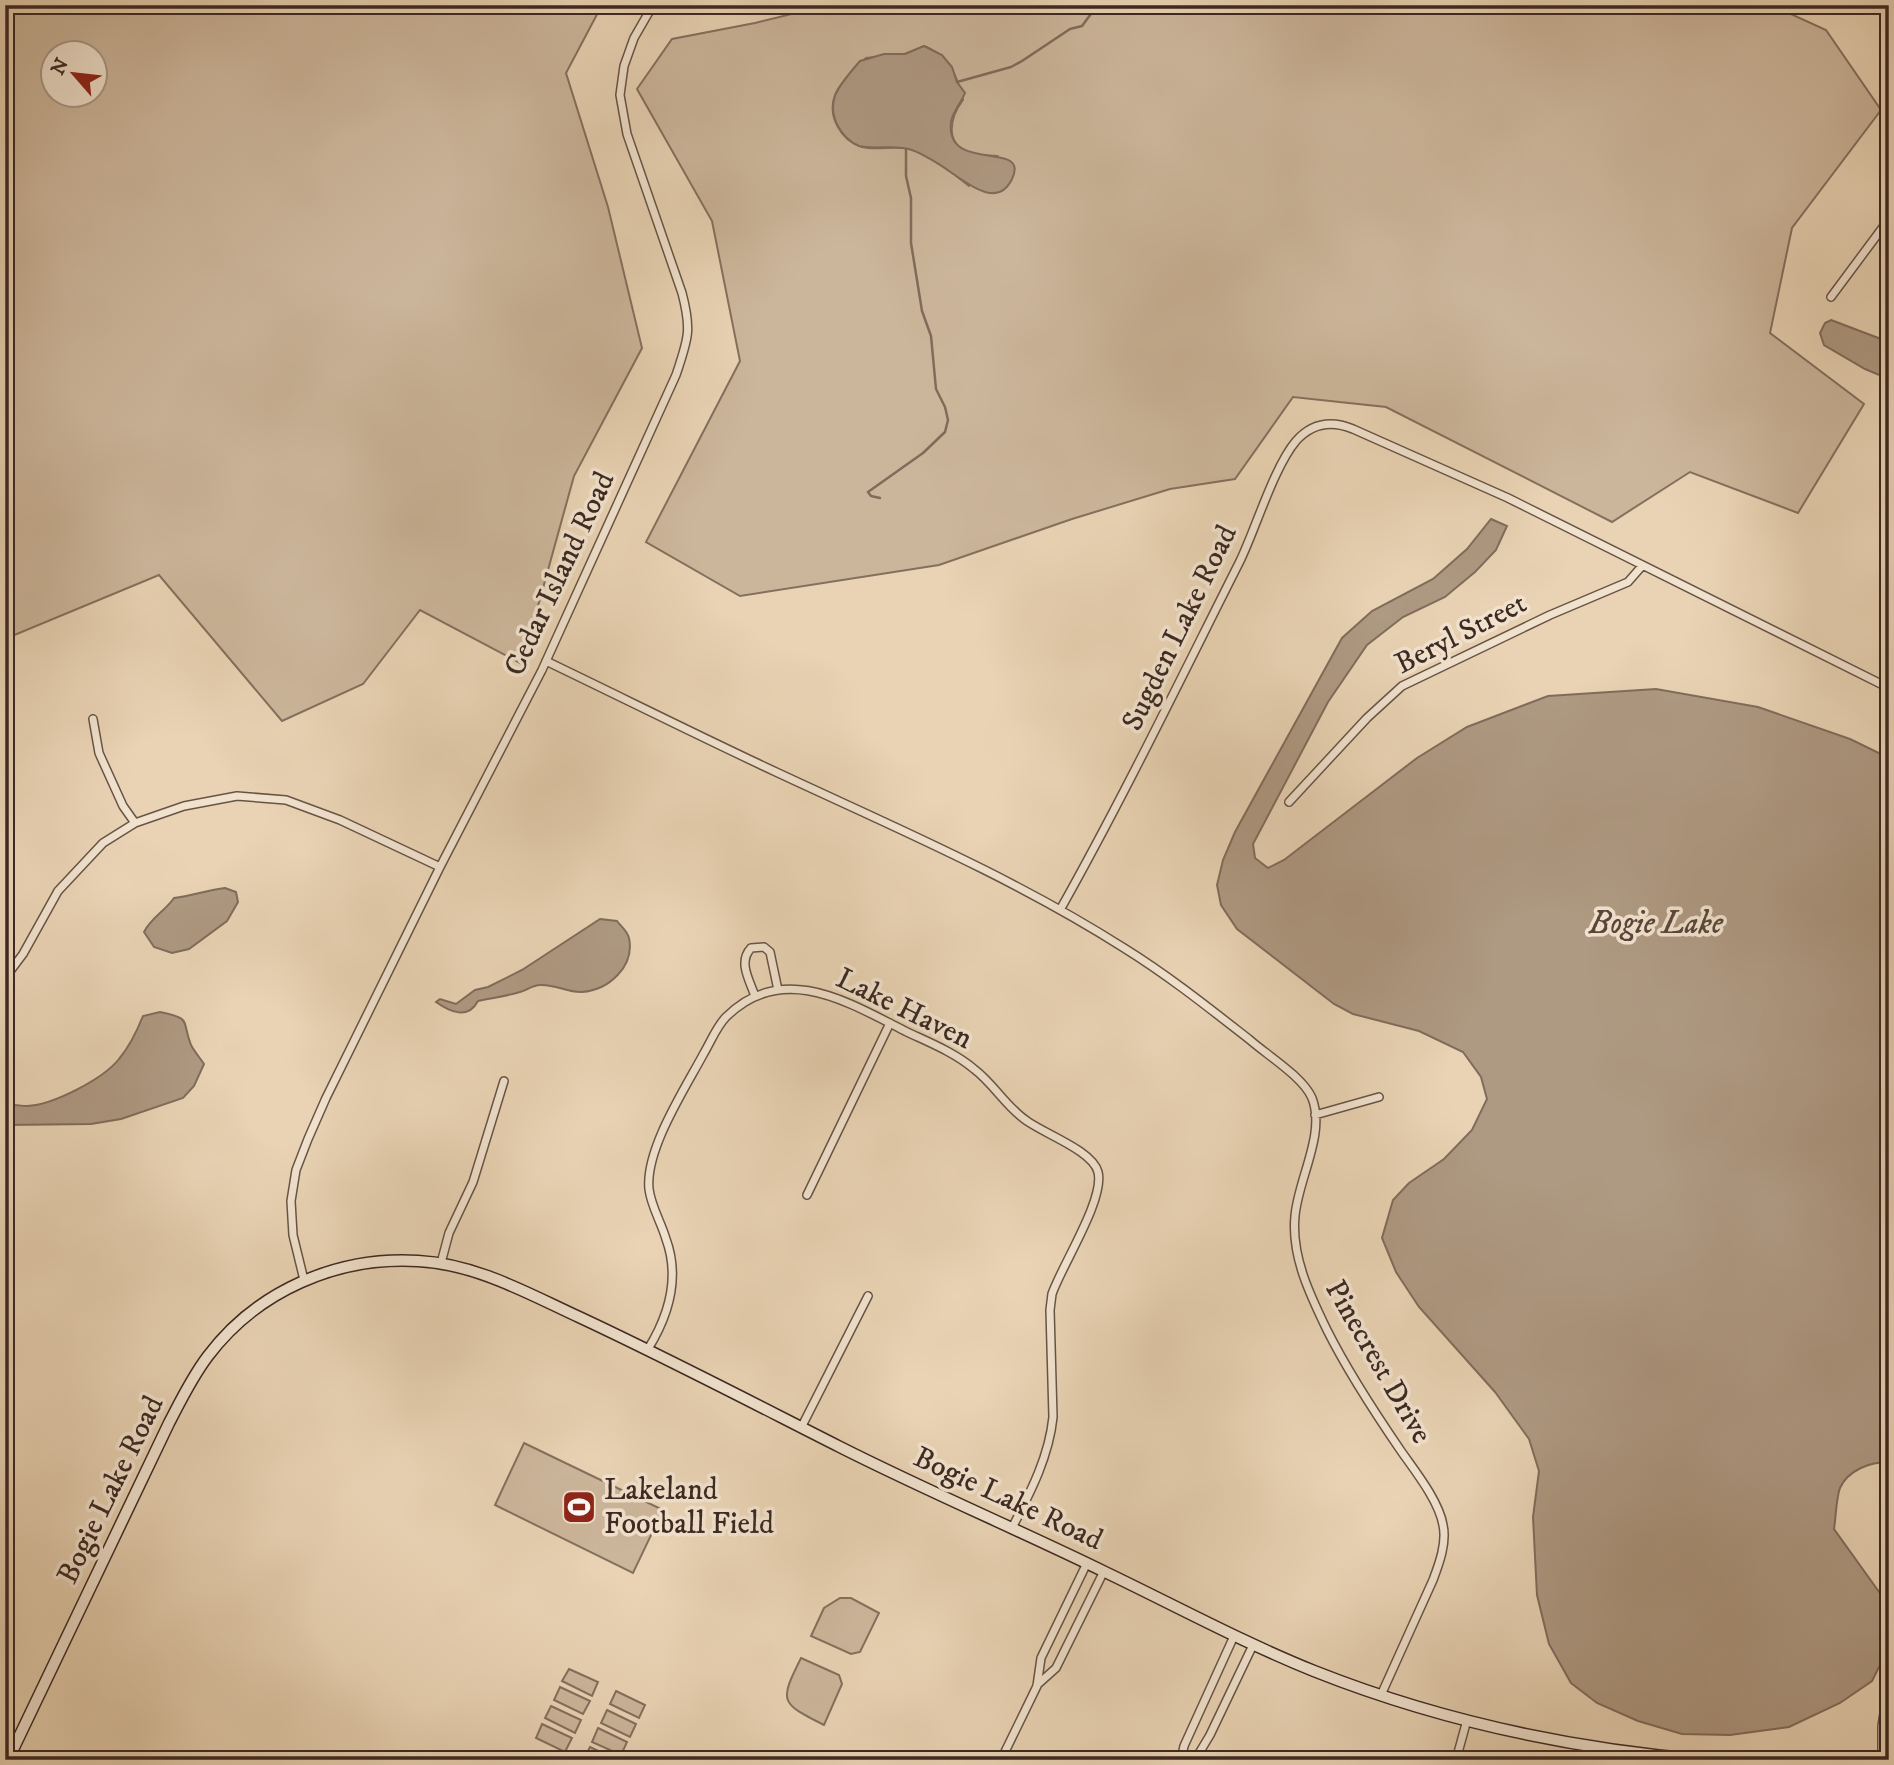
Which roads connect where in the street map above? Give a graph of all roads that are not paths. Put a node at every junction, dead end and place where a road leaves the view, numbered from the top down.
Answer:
1 (653, 5) edge
2 (1889, 219) edge
3 (1831, 297) dead end
4 (1642, 566) junction
5 (546, 661) junction
6 (1889, 688) edge
7 (93, 719) dead end
8 (1289, 802) dead end
9 (135, 823) junction
10 (440, 867) junction
11 (1060, 910) junction
12 (5, 978) edge
13 (778, 990) junction
14 (755, 996) junction
15 (890, 1023) junction
16 (504, 1081) dead end
17 (1379, 1097) dead end
18 (1315, 1115) junction
19 (807, 1195) dead end
20 (441, 1263) junction
21 (304, 1280) junction
22 (868, 1296) dead end
23 (648, 1349) junction
24 (802, 1426) junction
25 (1012, 1528) junction
26 (1087, 1563) junction
27 (1104, 1571) junction
28 (1234, 1636) junction
29 (1253, 1645) junction
30 (1889, 1682) edge
31 (1037, 1686) junction
32 (1381, 1695) junction
33 (1205, 1702) junction
34 (1222, 1709) junction
35 (1467, 1720) junction
36 (8, 1760) edge
37 (1001, 1760) edge
38 (1181, 1760) edge
39 (1195, 1760) edge
40 (1456, 1760) edge
41 (1706, 1760) edge
42 (1882, 1760) edge

1 - 5 street, Cedar Island Road
2 - 3 street
4 - 6 street, Sugden Lake Road
4 - 8 street, Beryl Street
4 - 11 street, Sugden Lake Road
5 - 10 street, Cedar Island Road
5 - 11 street
7 - 9 street
9 - 10 street
9 - 12 street
10 - 21 street, Cedar Island Road
11 - 18 street
13 - 14 street, Lake Haven
13 - 14 street
13 - 15 street, Lake Haven
14 - 23 street, Lake Haven
15 - 19 street
15 - 25 street, Lake Haven
16 - 20 street
17 - 18 street
18 - 32 street, Pinecrest Drive
20 - 21 main road, Bogie Lake Road
20 - 23 main road, Bogie Lake Road
21 - 36 main road, Bogie Lake Road
22 - 24 street
23 - 24 main road, Bogie Lake Road
24 - 25 main road, Bogie Lake Road
25 - 26 main road, Bogie Lake Road
26 - 27 main road, Bogie Lake Road
26 - 31 street
27 - 28 main road, Bogie Lake Road
27 - 31 street
28 - 29 main road, Bogie Lake Road
28 - 33 street
29 - 32 main road, Bogie Lake Road
29 - 34 street
30 - 42 street
31 - 37 street
32 - 35 main road, Bogie Lake Road
33 - 34 street
33 - 38 street
34 - 39 street
35 - 40 street
35 - 41 main road, Bogie Lake Road

